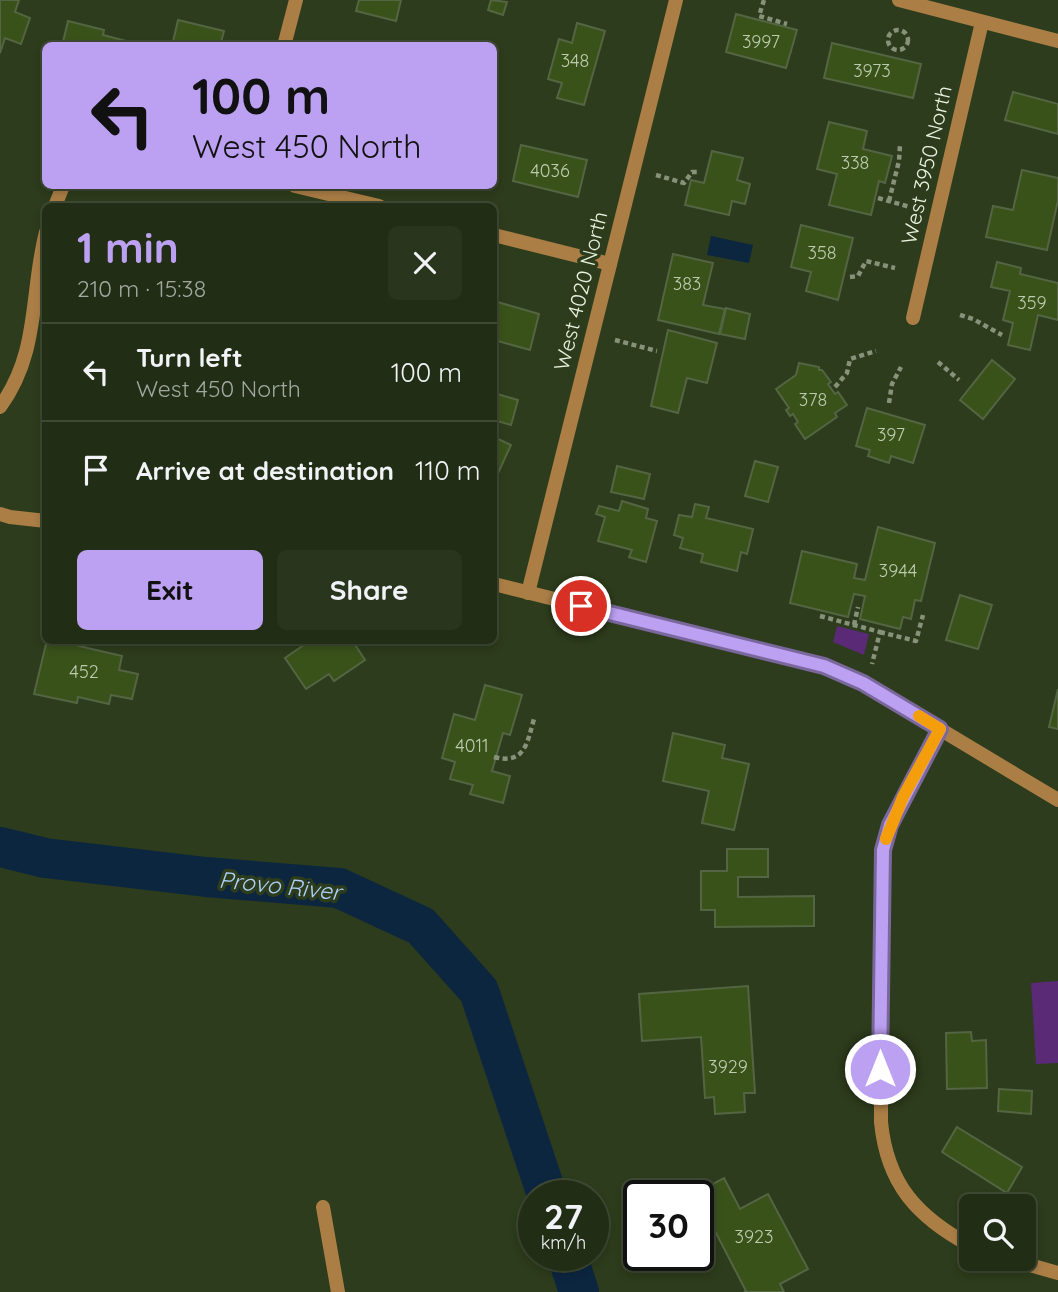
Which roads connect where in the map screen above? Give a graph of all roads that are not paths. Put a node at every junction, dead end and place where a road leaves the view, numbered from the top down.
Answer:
1 (296, 0) edge
2 (676, 0) edge
3 (899, 0) edge
4 (982, 22) junction
5 (1058, 41) edge
6 (285, 42) edge
7 (308, 189) edge
8 (366, 203) edge
9 (497, 236) edge
10 (42, 246) edge
11 (610, 264) junction
12 (913, 318) dead end
13 (0, 407) edge
14 (0, 514) edge
15 (42, 521) edge
16 (497, 585) edge
17 (528, 593) junction
18 (940, 729) junction
19 (1058, 800) edge
20 (323, 1207) dead end
21 (959, 1238) edge
22 (1036, 1267) edge
23 (1058, 1273) edge
24 (338, 1292) edge

1 - 6 street
2 - 11 street, West 4020 North
3 - 4 street
4 - 5 street
4 - 12 street, West 3950 North
7 - 8 street
9 - 11 street
10 - 13 street
11 - 17 street, West 4020 North
14 - 15 street
16 - 17 street
17 - 18 street
18 - 19 street
18 - 21 street
20 - 24 street
22 - 23 street

